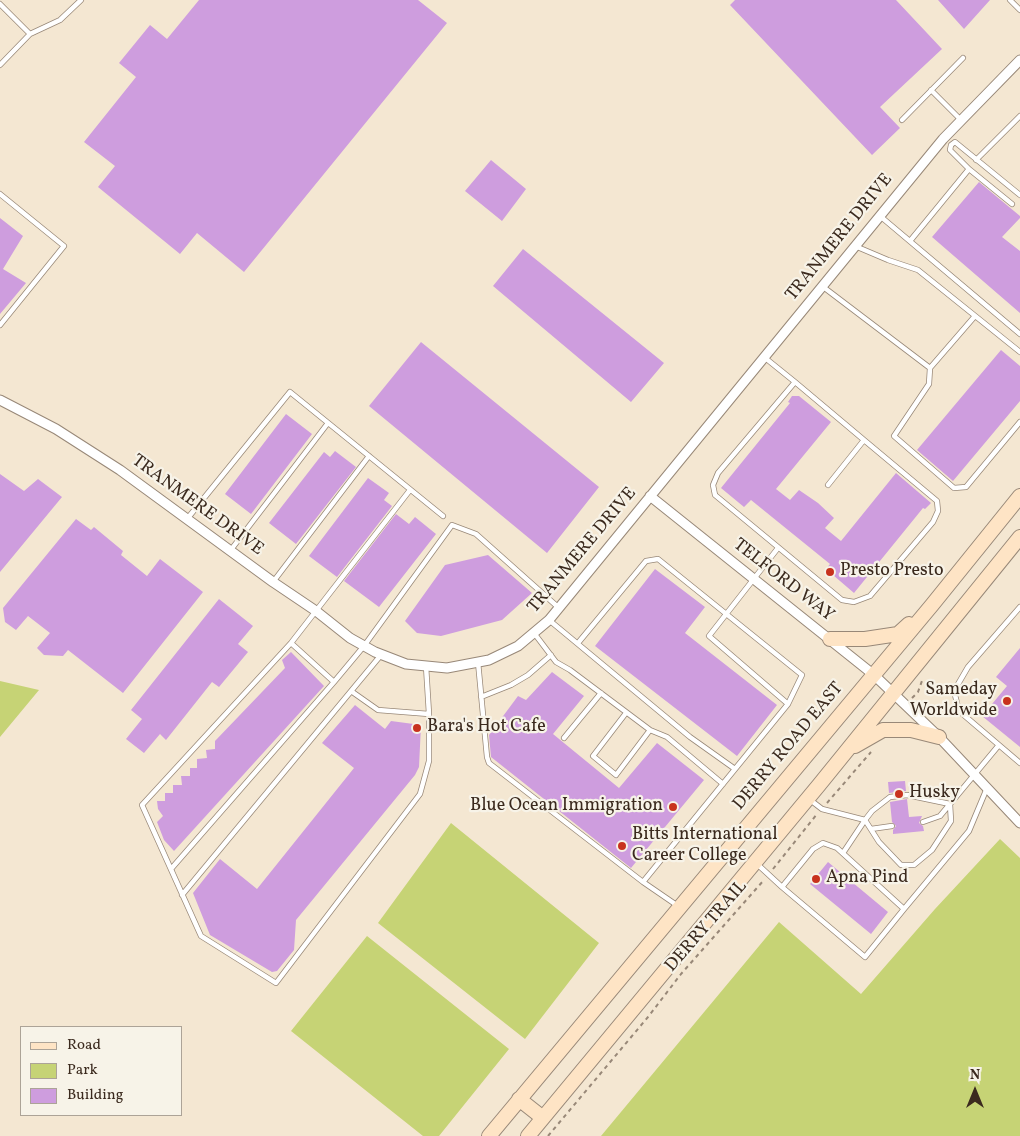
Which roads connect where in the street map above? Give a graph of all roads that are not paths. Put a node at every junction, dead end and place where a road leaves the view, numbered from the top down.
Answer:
1 (81, 0) edge
2 (1014, 1) edge
3 (0, 4) edge
4 (1020, 10) edge
5 (30, 34) junction
6 (963, 58) dead end
7 (1020, 60) edge
8 (0, 65) edge
9 (931, 90) junction
10 (1020, 116) edge
11 (902, 120) dead end
12 (961, 120) junction
13 (943, 139) junction
14 (951, 145) junction
15 (976, 160) junction
16 (969, 168) junction
17 (0, 194) edge
18 (1020, 195) edge
19 (1012, 204) dead end
20 (880, 216) junction
21 (910, 241) junction
22 (855, 246) junction
23 (822, 286) junction
24 (975, 316) junction
25 (0, 325) edge
26 (1020, 334) edge
27 (1020, 352) edge
28 (764, 357) junction
29 (930, 368) junction
30 (795, 382) junction
31 (0, 400) edge
32 (1020, 422) edge
33 (328, 423) junction
34 (864, 440) junction
35 (369, 456) junction
36 (828, 485) dead end
37 (410, 490) junction
38 (650, 496) junction
39 (1020, 496) edge
40 (443, 516) dead end
41 (186, 520) junction
42 (1020, 537) edge
43 (778, 548) junction
44 (230, 551) junction
45 (754, 578) junction
46 (273, 582) junction
47 (932, 605) junction
48 (1020, 607) edge
49 (558, 608) junction
50 (316, 611) junction
51 (725, 615) junction
52 (549, 620) junction
53 (534, 633) junction
54 (830, 638) junction
55 (291, 643) junction
56 (578, 644) junction
57 (364, 646) junction
58 (382, 654) junction
59 (551, 655) junction
60 (478, 662) junction
61 (426, 666) junction
62 (874, 675) junction
63 (334, 682) junction
64 (351, 691) junction
65 (600, 693) junction
66 (893, 694) junction
67 (481, 696) junction
68 (788, 704) junction
69 (626, 713) junction
70 (429, 714) junction
71 (650, 730) junction
72 (939, 737) junction
73 (564, 738) dead end
74 (999, 745) junction
75 (846, 751) junction
76 (1020, 763) edge
77 (735, 769) junction
78 (974, 774) junction
79 (724, 784) junction
80 (987, 788) junction
81 (808, 799) junction
82 (950, 804) junction
83 (865, 820) junction
84 (923, 822) dead end
85 (1020, 823) edge
86 (892, 826) dead end
87 (871, 829) junction
88 (843, 853) junction
89 (755, 862) junction
90 (170, 869) junction
91 (643, 882) junction
92 (782, 887) junction
93 (182, 895) junction
94 (680, 906) junction
95 (904, 909) junction
96 (518, 1099) junction
97 (543, 1118) junction
98 (488, 1136) edge
99 (528, 1136) edge

1 - 5 lane
2 - 4 lane
3 - 5 lane
5 - 8 lane
6 - 9 lane
7 - 12 street, TRANMERE DRIVE
9 - 11 lane
9 - 12 lane
10 - 15 lane
12 - 13 street, TRANMERE DRIVE
13 - 14 lane
13 - 20 street, TRANMERE DRIVE
14 - 15 lane
14 - 16 lane
15 - 18 lane
16 - 19 lane
16 - 21 lane
17 - 25 lane
20 - 21 lane
20 - 22 street, TRANMERE DRIVE
21 - 26 lane
22 - 23 street, TRANMERE DRIVE
22 - 24 lane
23 - 28 street, TRANMERE DRIVE
23 - 29 lane
24 - 27 lane
24 - 29 lane
28 - 30 lane
28 - 38 street, TRANMERE DRIVE
29 - 32 lane
30 - 34 lane
30 - 43 lane
31 - 41 street, TRANMERE DRIVE
33 - 35 lane
33 - 41 lane
33 - 44 lane
34 - 36 lane
34 - 43 lane
35 - 37 lane
35 - 46 lane
37 - 40 lane
37 - 50 lane
38 - 45 street, TELFORD WAY
38 - 49 street, TRANMERE DRIVE
39 - 47 main road, DERRY ROAD EAST
41 - 44 street, TRANMERE DRIVE
42 - 66 main road
43 - 45 lane
44 - 46 street, TRANMERE DRIVE
45 - 51 lane
45 - 54 street, TELFORD WAY
46 - 50 street, TRANMERE DRIVE
47 - 54 main road
47 - 62 main road, DERRY ROAD EAST
48 - 74 lane
49 - 52 street, TRANMERE DRIVE
49 - 57 lane
50 - 55 lane
50 - 57 street, TRANMERE DRIVE
51 - 56 lane
51 - 68 lane
51 - 68 lane
52 - 53 street, TRANMERE DRIVE
52 - 56 lane
53 - 59 lane
53 - 60 street, TRANMERE DRIVE
54 - 62 street, TELFORD WAY
55 - 63 lane
55 - 90 lane
56 - 77 lane
57 - 58 street, TRANMERE DRIVE
57 - 63 lane
58 - 61 street, TRANMERE DRIVE
58 - 64 lane
59 - 65 lane
59 - 67 lane
60 - 61 street, TRANMERE DRIVE
60 - 67 lane
61 - 70 lane
62 - 66 street, TELFORD WAY
62 - 94 main road, DERRY ROAD EAST
63 - 90 lane
64 - 70 lane
64 - 93 lane
65 - 69 lane
65 - 73 lane
66 - 72 street, TELFORD WAY
66 - 75 main road
67 - 91 lane
68 - 77 lane
69 - 71 lane
69 - 71 lane
70 - 93 lane
71 - 79 lane
72 - 75 main road
72 - 78 street, TELFORD WAY
74 - 76 lane
74 - 78 lane
75 - 81 main road
77 - 79 lane
78 - 80 street, TELFORD WAY
78 - 82 lane
79 - 91 lane
80 - 85 street, TELFORD WAY
80 - 95 lane
81 - 83 lane
81 - 89 main road
82 - 83 lane
82 - 84 lane
82 - 87 lane
83 - 87 lane
83 - 88 lane
86 - 87 lane
88 - 92 lane
88 - 95 lane
89 - 92 lane
89 - 97 main road
90 - 93 lane
91 - 94 lane
92 - 95 lane
94 - 96 main road, DERRY ROAD EAST
96 - 97 main road
96 - 98 main road, DERRY ROAD EAST
97 - 99 main road

